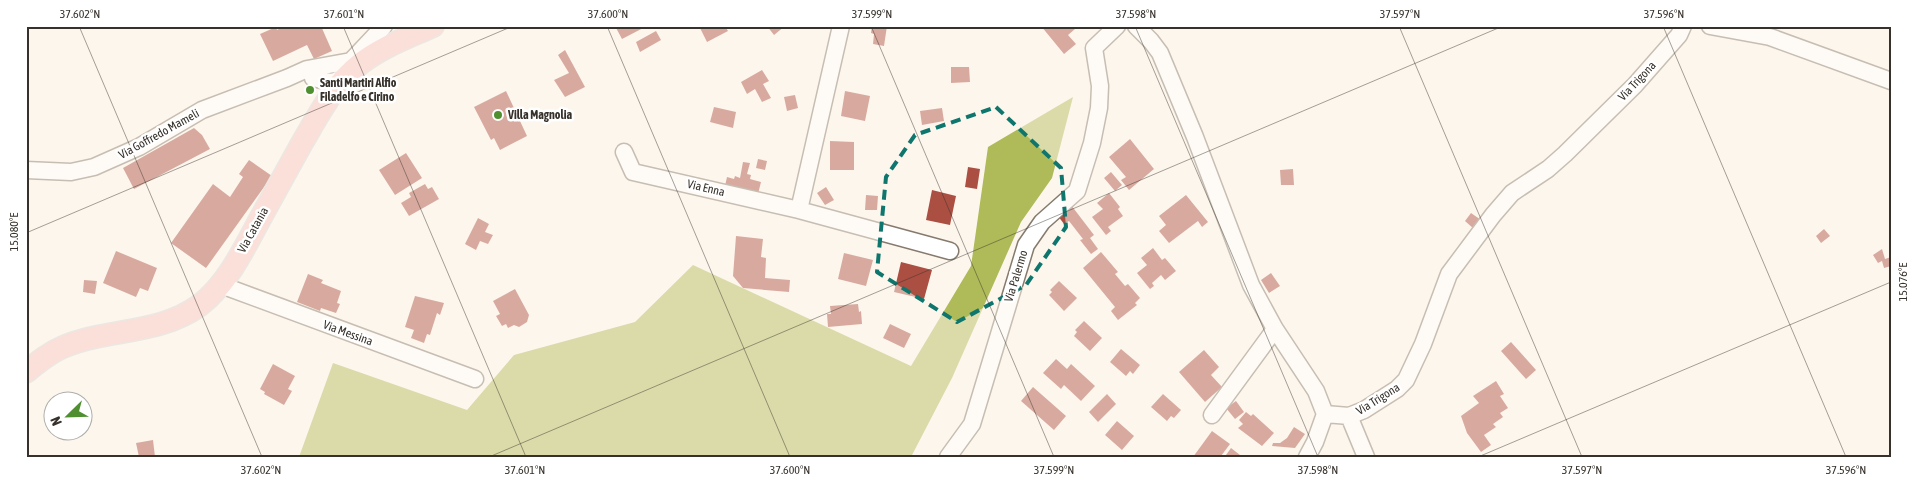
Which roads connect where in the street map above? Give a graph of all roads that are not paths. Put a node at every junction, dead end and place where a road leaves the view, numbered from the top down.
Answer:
1 (384, 26) edge
2 (841, 26) edge
3 (1117, 26) edge
4 (1136, 26) edge
5 (1683, 26) edge
6 (1710, 26) edge
7 (429, 27) edge
8 (373, 48) junction
9 (350, 61) junction
10 (310, 73) junction
11 (343, 80) junction
12 (1891, 82) edge
13 (328, 101) junction
14 (624, 152) dead end
15 (26, 170) edge
16 (799, 210) junction
17 (950, 251) dead end
18 (221, 285) junction
19 (1276, 329) junction
20 (26, 372) edge
21 (475, 379) dead end
22 (1212, 414) dead end
23 (1325, 414) junction
24 (1349, 416) junction
25 (948, 457) edge
26 (1307, 457) edge
27 (1366, 457) edge

1 - 8 street
2 - 16 street
3 - 25 street, Via Palermo
4 - 19 street
5 - 24 street, Via Trigona
6 - 12 street
7 - 8 main road, Via Catania
8 - 9 street
8 - 10 street
8 - 11 main road, Via Catania
9 - 10 street
9 - 11 street
10 - 11 street
10 - 13 street
10 - 15 street, Via Goffredo Mameli
11 - 13 main road, Via Catania
13 - 18 main road, Via Catania
14 - 16 street, Via Enna
16 - 17 street, Via Enna
18 - 20 main road, Via Catania
18 - 21 street, Via Messina
19 - 22 street
19 - 23 street
23 - 24 street, Via Trigona
23 - 26 street
24 - 27 street

